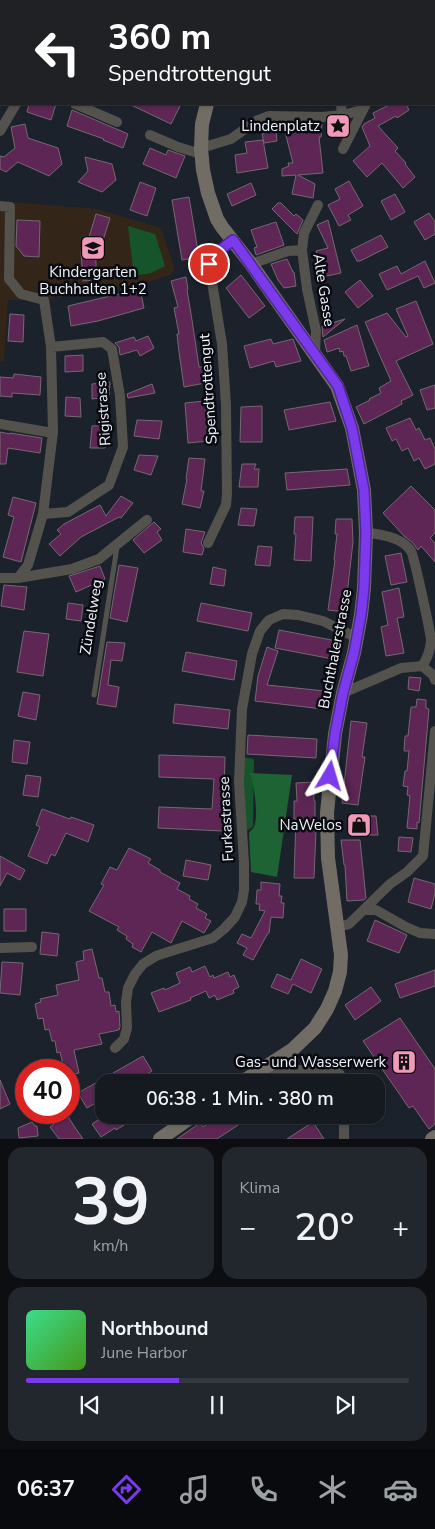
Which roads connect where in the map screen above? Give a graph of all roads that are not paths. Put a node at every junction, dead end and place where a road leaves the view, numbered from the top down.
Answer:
1 (15, 105) edge
2 (77, 105) edge
3 (207, 105) edge
4 (341, 105) edge
5 (364, 107) edge
6 (342, 115) junction
7 (117, 122) dead end
8 (0, 131) edge
9 (150, 135) dead end
10 (343, 150) dead end
11 (201, 151) junction
12 (0, 206) edge
13 (318, 206) dead end
14 (233, 240) junction
15 (302, 250) junction
16 (251, 264) junction
17 (51, 347) junction
18 (315, 353) junction
19 (0, 424) edge
20 (53, 433) junction
21 (43, 514) junction
22 (147, 520) dead end
23 (366, 533) junction
24 (208, 543) dead end
25 (117, 544) junction
26 (0, 578) edge
27 (18, 578) junction
28 (357, 638) junction
29 (422, 666) junction
30 (435, 680) edge
31 (343, 693) junction
32 (94, 695) dead end
33 (435, 732) edge
34 (364, 910) junction
35 (338, 927) junction
36 (435, 934) edge
37 (32, 947) dead end
38 (0, 948) edge
39 (115, 1048) dead end
40 (268, 1066) junction
41 (255, 1074) edge
42 (340, 1074) edge
43 (181, 1124) edge
44 (344, 1124) edge
45 (160, 1139) edge
46 (344, 1139) edge

1 - 8 street
2 - 7 street
3 - 11 street, Buchthalerstrasse
4 - 6 street
5 - 6 street
5 - 10 street
6 - 11 street
9 - 11 street
11 - 14 street, Buchthalerstrasse
12 - 17 street
13 - 15 street, Alte Gasse
14 - 16 street, Buchthalerstrasse
14 - 24 street, Spendtrottengut
15 - 16 street
15 - 18 street, Alte Gasse
16 - 18 street, Buchthalerstrasse
17 - 20 street
17 - 21 street, Rigistrasse
18 - 23 street, Buchthalerstrasse
19 - 20 street
20 - 21 street
21 - 27 street
22 - 25 street, Zündelweg
23 - 28 street, Buchthalerstrasse
23 - 29 street
25 - 27 street, Zündelweg
25 - 32 lane, Zündelweg
26 - 27 street, Zündelweg
28 - 31 street, Buchthalerstrasse
28 - 39 street, Furkastrasse
29 - 30 street
29 - 31 street
31 - 35 street, Buchthalerstrasse
33 - 34 street
34 - 35 street
34 - 36 street
35 - 40 street, Buchthalerstrasse
37 - 38 street
40 - 41 street, Buchthalerstrasse
40 - 42 street
43 - 45 street
44 - 46 street

